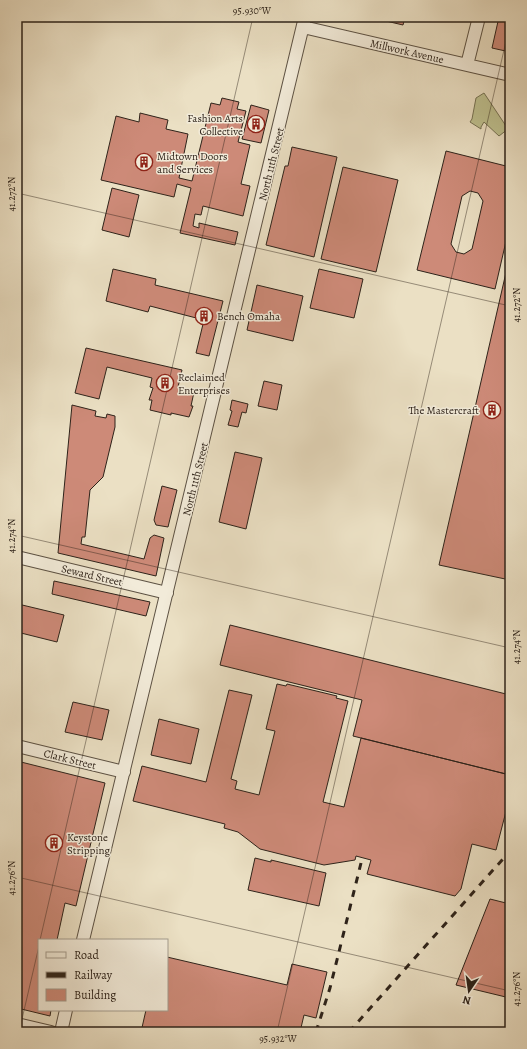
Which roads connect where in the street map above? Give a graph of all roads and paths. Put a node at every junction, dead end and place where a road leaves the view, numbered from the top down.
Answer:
1 (479, 17) edge
2 (304, 22) edge
3 (468, 65) junction
4 (510, 75) edge
5 (17, 557) edge
6 (166, 593) junction
7 (17, 746) edge
8 (124, 772) junction
9 (83, 939) edge
10 (66, 1011) edge
11 (17, 1024) edge
12 (51, 1032) edge
13 (61, 1032) edge

1 - 3 street
2 - 3 street, Millwork Avenue
2 - 6 street, North 11th Street
3 - 4 street, Millwork Avenue
5 - 6 street, Seward Street
6 - 8 street, North 11th Street
7 - 8 street, Clark Street
8 - 9 street, North 11th Street
10 - 13 street
11 - 12 street

